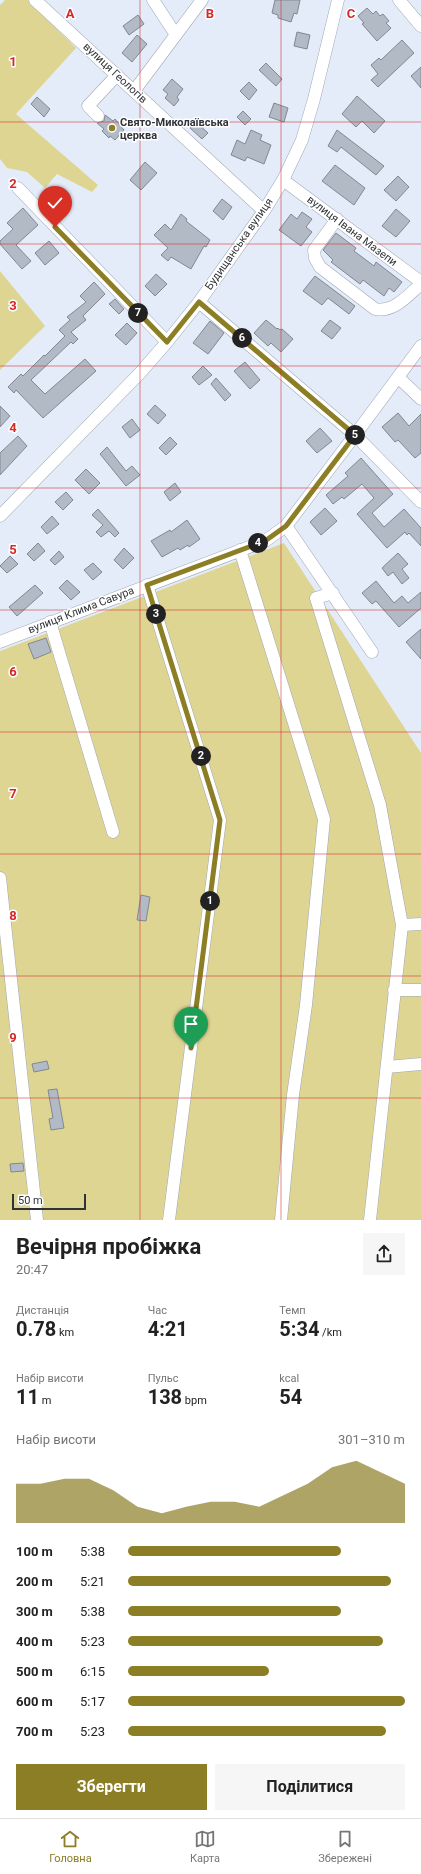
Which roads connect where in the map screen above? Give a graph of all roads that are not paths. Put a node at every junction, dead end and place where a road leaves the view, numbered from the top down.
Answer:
1 (35, 0) edge
2 (153, 0) edge
3 (202, 0) edge
4 (338, 0) edge
5 (399, 0) edge
6 (421, 26) edge
7 (176, 35) junction
8 (117, 75) junction
9 (134, 91) junction
10 (98, 116) dead end
11 (283, 180) junction
12 (18, 188) dead end
13 (264, 211) junction
14 (337, 219) junction
15 (421, 283) edge
16 (199, 302) junction
17 (167, 342) junction
18 (421, 346) edge
19 (398, 377) junction
20 (421, 399) edge
21 (355, 435) junction
22 (421, 502) edge
23 (0, 516) edge
24 (286, 526) junction
25 (240, 550) junction
26 (147, 585) junction
27 (333, 593) junction
28 (50, 622) junction
29 (0, 642) edge
30 (372, 652) dead end
31 (113, 832) dead end
32 (0, 878) edge
33 (421, 924) edge
34 (402, 925) junction
35 (394, 990) junction
36 (421, 990) edge
37 (421, 1064) edge
38 (387, 1067) junction
39 (37, 1220) edge
40 (169, 1220) edge
41 (281, 1220) edge
42 (370, 1220) edge

1 - 8 street, вулиця Геологів
2 - 7 street
3 - 7 street
4 - 11 street, Будищанська вулиця
5 - 6 street
7 - 9 street
8 - 9 street, вулиця Геологів
8 - 10 street
9 - 13 street, вулиця Геологів
11 - 13 street, Будищанська вулиця
11 - 14 street, вулиця Івана Мазепи
12 - 17 street
13 - 16 street, Будищанська вулиця
14 - 15 street, вулиця Івана Мазепи
14 - 15 street
16 - 17 street, Будищанська вулиця
16 - 21 street
17 - 23 street, Будищанська вулиця
18 - 19 street, вулиця Клима Савура
19 - 20 street
19 - 21 street, вулиця Клима Савура
21 - 22 street
21 - 24 street, вулиця Клима Савура
24 - 25 street, вулиця Клима Савура
24 - 27 street
25 - 26 street, вулиця Клима Савура
25 - 41 street
26 - 28 street, вулиця Клима Савура
26 - 40 street
27 - 30 street
27 - 34 street
28 - 29 street, вулиця Клима Савура
28 - 31 street
32 - 39 street
33 - 34 street
34 - 35 street
35 - 36 street
35 - 38 street
37 - 38 street
38 - 42 street

